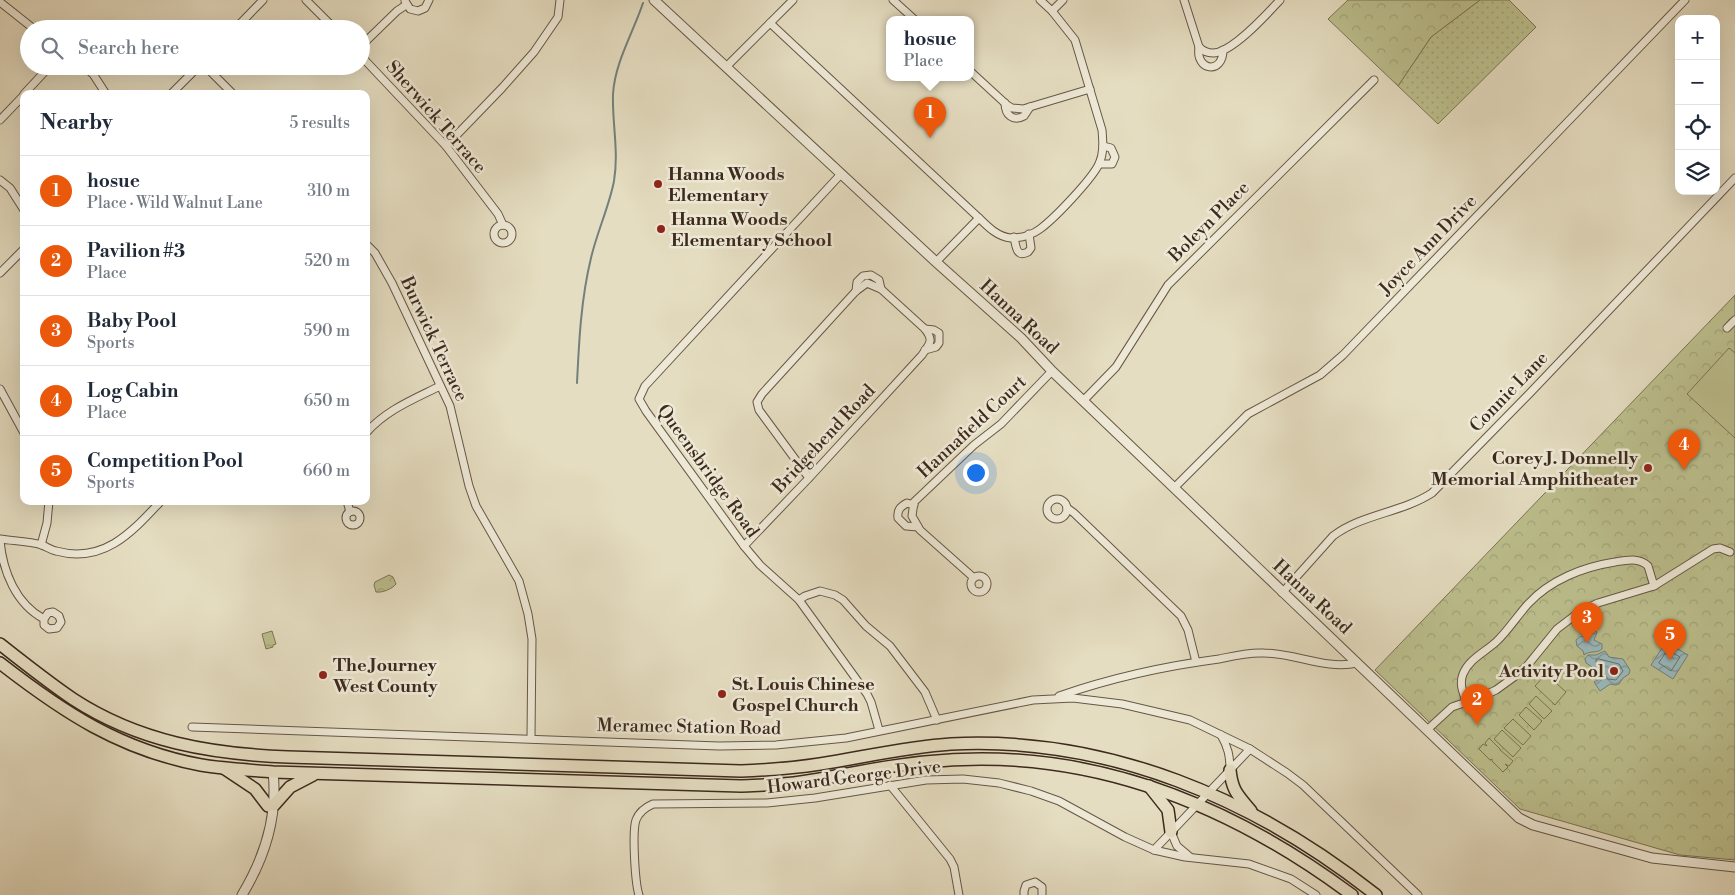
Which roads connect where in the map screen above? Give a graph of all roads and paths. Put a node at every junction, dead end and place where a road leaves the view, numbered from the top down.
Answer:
1 (263, 0) edge
2 (306, 0) edge
3 (429, 0) edge
4 (560, 0) edge
5 (654, 0) edge
6 (793, 0) edge
7 (893, 0) edge
8 (1040, 0) edge
9 (1063, 0) edge
10 (1184, 0) edge
11 (1280, 0) edge
12 (1685, 0) edge
13 (0, 2) edge
14 (406, 2) edge
15 (1052, 11) junction
16 (911, 16) edge
17 (23, 20) edge
18 (244, 20) edge
19 (326, 20) edge
20 (770, 23) junction
21 (370, 37) edge
22 (1199, 47) junction
23 (1223, 50) junction
24 (370, 66) edge
25 (726, 67) junction
26 (42, 75) edge
27 (94, 75) edge
28 (190, 75) edge
29 (214, 75) edge
30 (974, 75) edge
31 (1374, 80) dead end
32 (1090, 89) junction
33 (28, 90) edge
34 (103, 90) edge
35 (176, 90) edge
36 (229, 90) edge
37 (20, 98) edge
38 (0, 120) edge
39 (446, 146) junction
40 (1103, 146) junction
41 (1099, 164) junction
42 (841, 174) junction
43 (1735, 178) edge
44 (0, 180) edge
45 (20, 204) edge
46 (979, 218) junction
47 (503, 225) dead end
48 (1029, 234) junction
49 (1014, 237) junction
50 (370, 248) edge
51 (20, 253) edge
52 (936, 262) junction
53 (0, 273) edge
54 (881, 289) junction
55 (856, 291) junction
56 (1735, 320) edge
57 (1727, 328) dead end
58 (1052, 371) junction
59 (440, 386) junction
60 (0, 389) edge
61 (1084, 400) junction
62 (20, 426) edge
63 (370, 429) edge
64 (809, 478) junction
65 (1174, 488) junction
66 (914, 504) junction
67 (49, 505) edge
68 (157, 505) edge
69 (347, 505) edge
70 (1067, 508) dead end
71 (350, 512) dead end
72 (918, 527) junction
73 (0, 540) edge
74 (41, 545) junction
75 (744, 546) junction
76 (1730, 552) dead end
77 (974, 578) dead end
78 (1654, 586) junction
79 (1282, 593) junction
80 (799, 600) junction
81 (44, 619) dead end
82 (0, 644) edge
83 (1196, 662) junction
84 (0, 663) edge
85 (1358, 663) junction
86 (1051, 698) junction
87 (1467, 703) junction
88 (937, 720) junction
89 (192, 727) dead end
90 (879, 730) junction
91 (1427, 730) junction
92 (1220, 734) junction
93 (531, 738) junction
94 (1250, 749) junction
95 (274, 756) junction
96 (224, 768) junction
97 (1230, 770) junction
98 (273, 772) junction
99 (317, 773) junction
100 (890, 785) junction
101 (1149, 786) junction
102 (1209, 793) junction
103 (1198, 804) junction
104 (271, 806) junction
105 (1254, 815) junction
106 (1171, 832) junction
107 (1154, 850) junction
108 (1191, 858) junction
109 (1735, 867) edge
110 (242, 895) edge
111 (639, 895) edge
112 (959, 895) edge
113 (1024, 895) edge
114 (1042, 895) edge
115 (1316, 895) edge
116 (1352, 895) edge
117 (1376, 895) edge
118 (1418, 895) edge

1 - 18 street
2 - 19 street
3 - 14 street
4 - 39 street
5 - 25 street, Hanna Road
6 - 20 street
7 - 16 street
8 - 15 street
9 - 15 street
10 - 22 street
11 - 23 street
12 - 65 street, Joyce Ann Drive
13 - 17 street
14 - 21 street
15 - 32 street
20 - 25 street
20 - 46 street
22 - 23 street
22 - 23 street
24 - 39 street, Sherwick Terrace
25 - 42 street, Hanna Road
26 - 33 street
27 - 34 street
28 - 35 street
29 - 36 street
30 - 32 street
31 - 61 street, Boleyn Place
32 - 40 street
37 - 38 street
39 - 47 street, Sherwick Terrace
40 - 41 street
40 - 41 street
41 - 48 street
42 - 52 street, Hanna Road
42 - 75 street, Queensbridge Road
43 - 79 street, Connie Lane
44 - 45 street
46 - 49 street
46 - 52 street
48 - 49 street
48 - 49 street
50 - 59 street, Burwick Terrace
51 - 53 street
52 - 58 street, Hanna Road
54 - 55 street, Bridgebend Road
54 - 55 street
54 - 64 street, Bridgebend Road
55 - 64 street
56 - 57 street
58 - 61 street, Hanna Road
58 - 66 street, Hannafield Court
59 - 63 street
59 - 93 street, Burwick Terrace
60 - 62 street
61 - 65 street, Hanna Road
64 - 75 street, Bridgebend Road
65 - 79 street, Hanna Road
66 - 72 street, Hannafield Court
66 - 72 street, Hannafield Court
67 - 74 street
68 - 74 street
69 - 71 street
70 - 83 street
72 - 77 street, Hannafield Court
73 - 74 street
73 - 81 street
75 - 80 street, Queensbridge Road
76 - 78 street
78 - 87 street
78 - 87 street
79 - 85 street, Hanna Road
80 - 88 street
80 - 90 street, Queensbridge Road
82 - 95 highway
83 - 85 street
83 - 86 street
84 - 96 highway
85 - 91 street, Hanna Road
86 - 88 street, Meramec Station Road
86 - 92 street, Meramec Station Road
87 - 91 street
88 - 90 street, Meramec Station Road
89 - 93 street, Meramec Station Road
90 - 93 street, Meramec Station Road
91 - 109 street, Hanna Road
92 - 94 street, Meramec Station Road
92 - 97 street
94 - 97 street
94 - 118 street, Meramec Station Road
95 - 98 street
95 - 102 highway
96 - 98 highway
96 - 104 highway
97 - 102 street
97 - 105 highway
98 - 99 highway
98 - 104 street
99 - 101 highway
99 - 104 highway
100 - 107 street, Howard George Drive
100 - 111 street, Howard George Drive
100 - 112 street
101 - 103 highway
101 - 106 highway
102 - 103 street
102 - 105 highway
103 - 106 street
103 - 116 highway
104 - 110 street
105 - 117 highway
106 - 107 street
106 - 108 street
107 - 108 street, Howard George Drive
108 - 115 street, Howard George Drive
113 - 114 street

